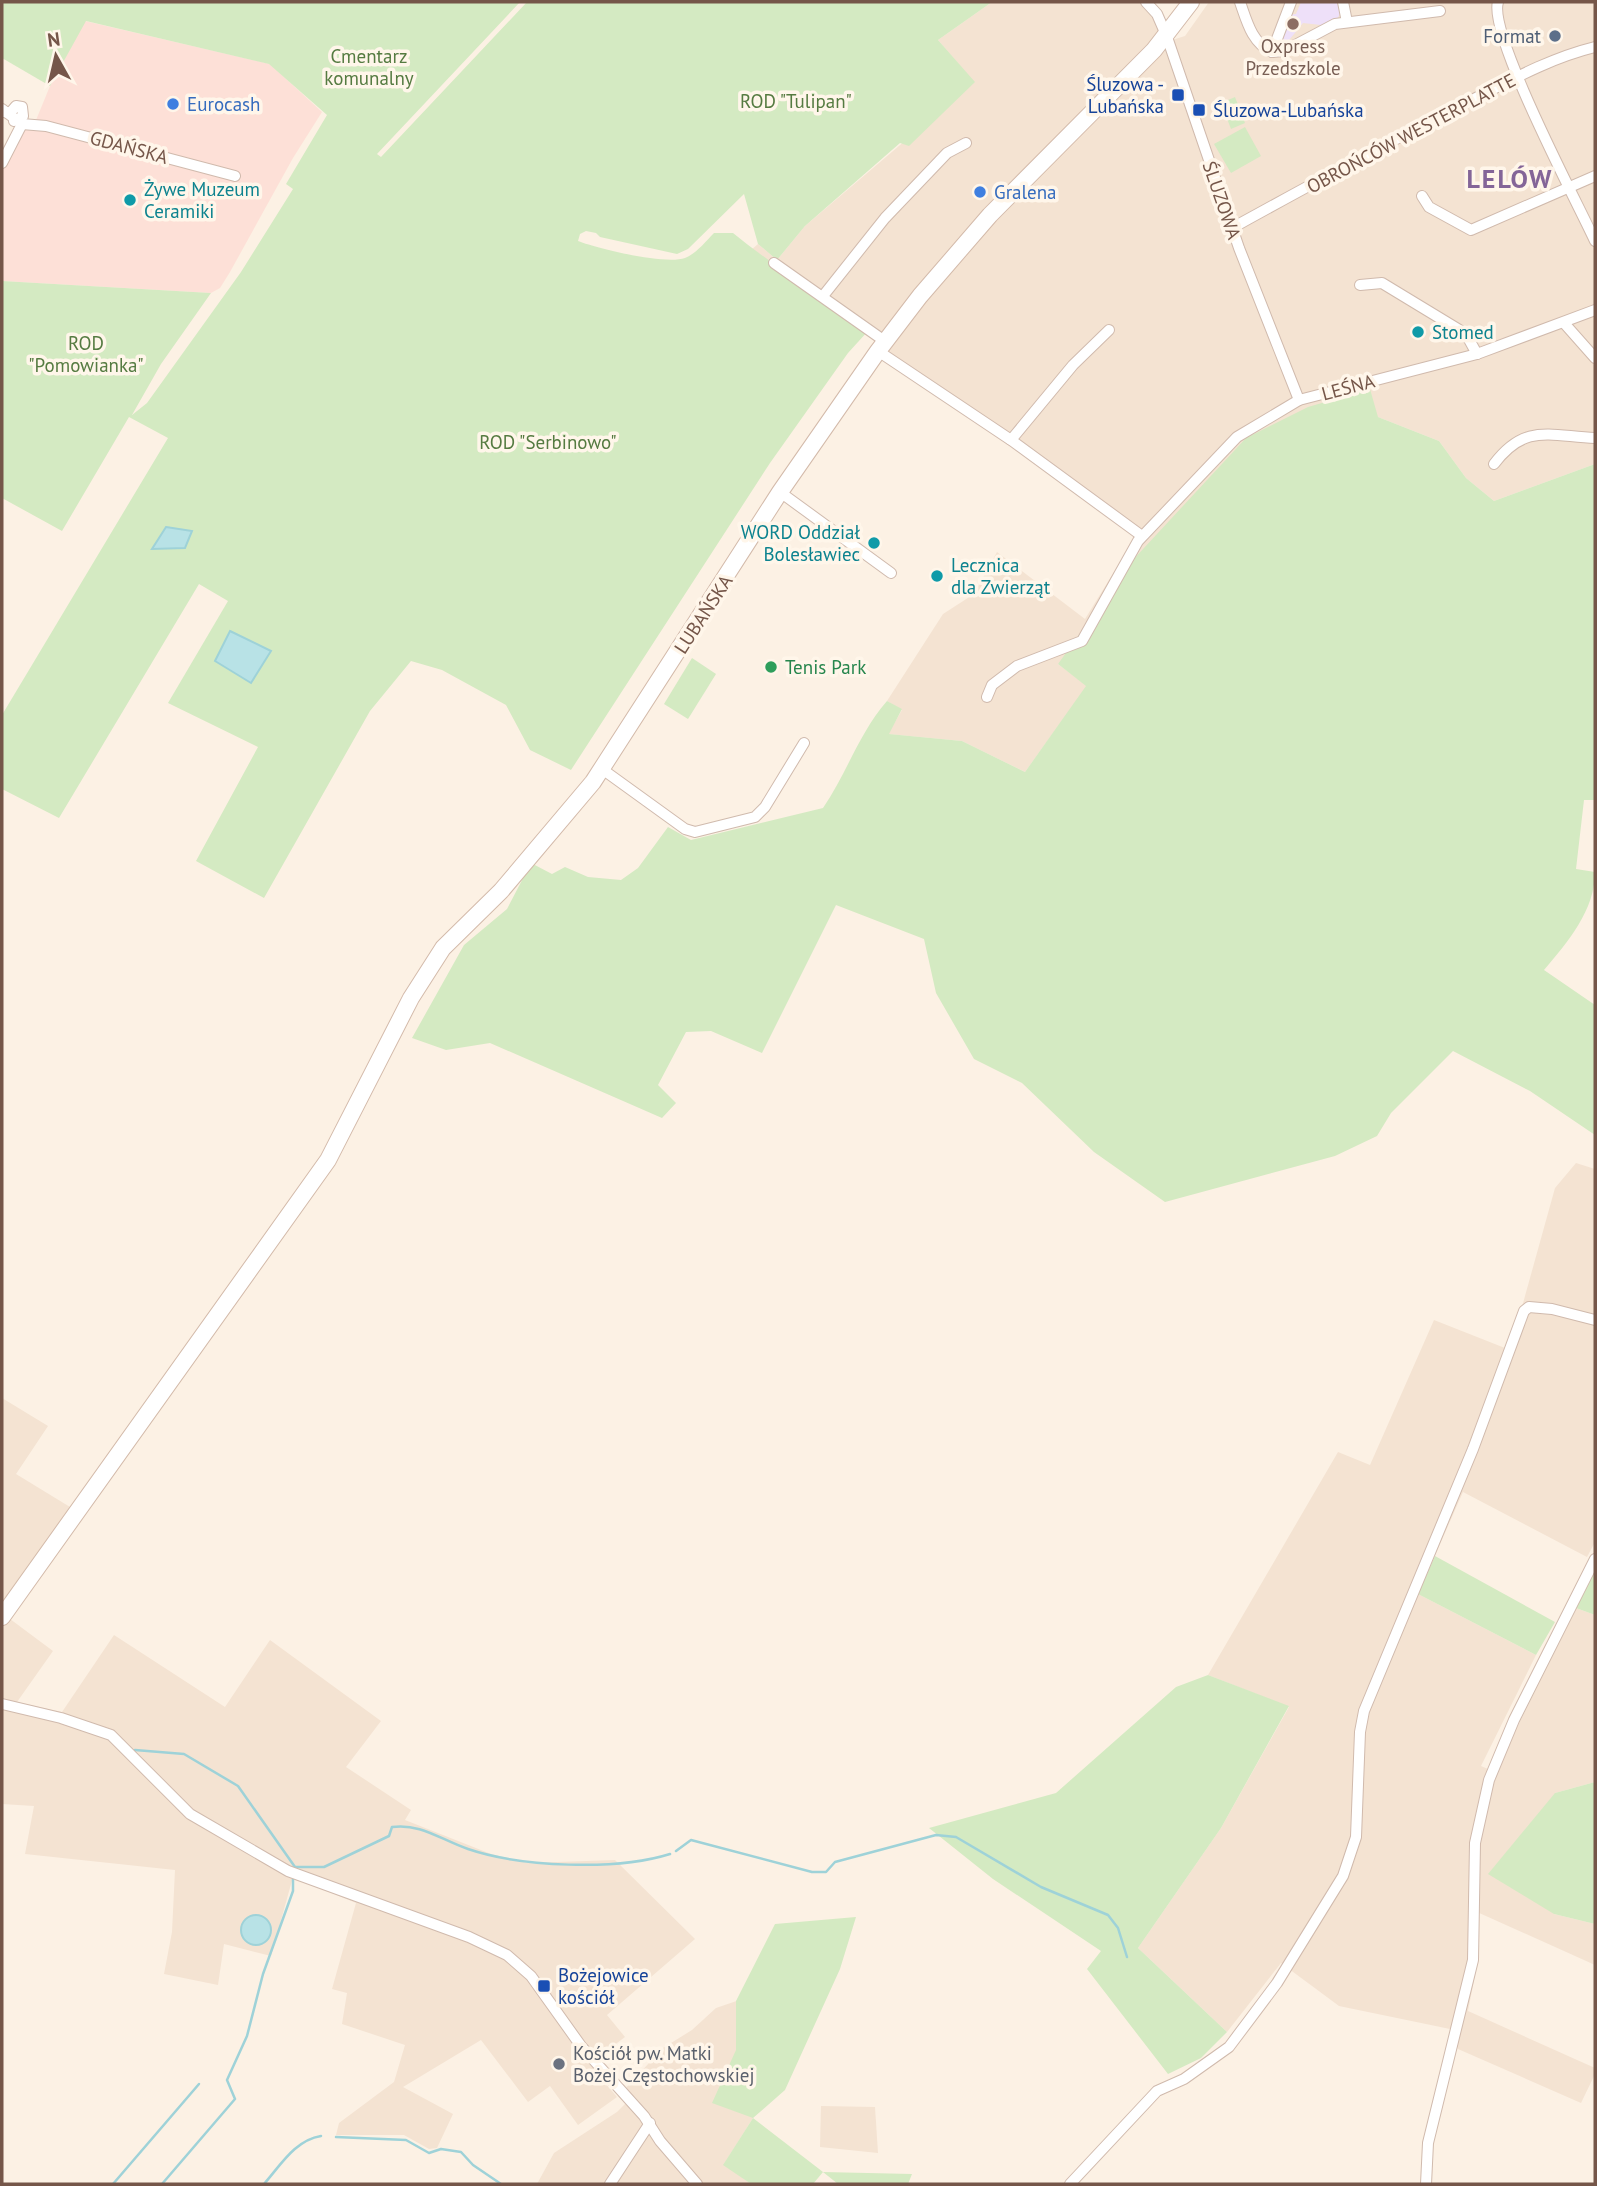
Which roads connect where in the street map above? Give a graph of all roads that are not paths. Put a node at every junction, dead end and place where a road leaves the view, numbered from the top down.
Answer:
1 (1146, 2) edge
2 (1191, 2) edge
3 (1240, 2) edge
4 (1291, 2) edge
5 (1343, 2) edge
6 (1497, 2) edge
7 (1440, 11) dead end
8 (1347, 22) junction
9 (1167, 37) junction
10 (1595, 47) edge
11 (1272, 52) junction
12 (1518, 76) junction
13 (3, 110) edge
14 (18, 123) junction
15 (7, 140) edge
16 (966, 143) dead end
17 (2, 163) edge
18 (235, 176) dead end
19 (1595, 176) edge
20 (1570, 187) junction
21 (1422, 196) dead end
22 (1231, 228) junction
23 (1595, 241) edge
24 (774, 262) dead end
25 (1360, 285) dead end
26 (823, 296) junction
27 (1595, 310) edge
28 (1564, 323) junction
29 (1109, 330) dead end
30 (882, 347) junction
31 (1477, 354) junction
32 (1595, 358) edge
33 (1299, 400) junction
34 (1595, 438) edge
35 (1011, 440) junction
36 (1494, 464) dead end
37 (780, 492) junction
38 (1142, 536) junction
39 (891, 573) dead end
40 (987, 697) dead end
41 (804, 743) dead end
42 (598, 775) junction
43 (1595, 1320) edge
44 (1595, 1559) edge
45 (2, 1616) edge
46 (2, 1704) edge
47 (650, 2123) junction
48 (610, 2184) edge
49 (697, 2184) edge
50 (1070, 2184) edge
51 (1426, 2184) edge

1 - 9 street, ŚLUZOWA
2 - 9 street, LUBAŃSKA
3 - 11 street
4 - 11 street
5 - 8 street
6 - 12 street
7 - 8 street
8 - 11 street
9 - 22 street, ŚLUZOWA
9 - 30 street, LUBAŃSKA
10 - 12 street, OBROŃCÓW WESTERPLATTE
12 - 20 street
12 - 22 street, OBROŃCÓW WESTERPLATTE
13 - 14 street
14 - 15 street
14 - 18 street, GDAŃSKA
15 - 17 street
16 - 26 street
19 - 20 street
20 - 21 street
20 - 23 street
22 - 33 street, ŚLUZOWA
24 - 26 street
25 - 31 street
26 - 30 street
27 - 28 street, LEŚNA
28 - 31 street, LEŚNA
28 - 32 street
29 - 35 street
30 - 35 street
30 - 37 street, LUBAŃSKA
31 - 33 street, LEŚNA
33 - 38 street, LEŚNA
34 - 36 street
35 - 38 street
37 - 39 street
37 - 42 street, LUBAŃSKA
38 - 40 street, LEŚNA
41 - 42 street
42 - 45 street, LUBAŃSKA
43 - 50 street
44 - 51 street
46 - 47 street
47 - 48 street
47 - 49 street

